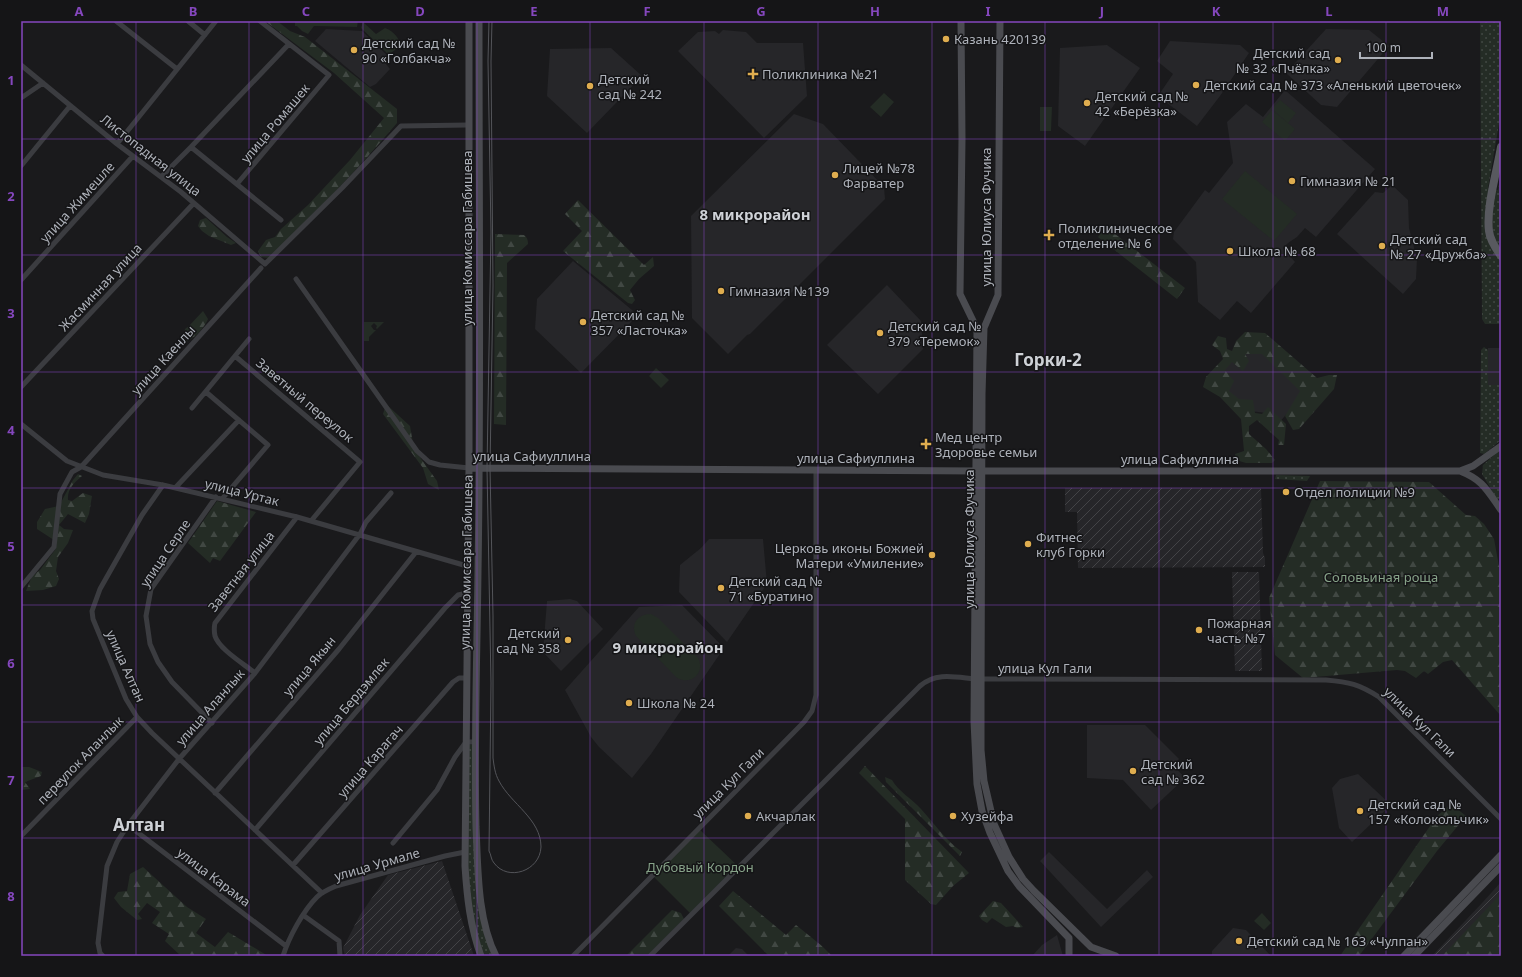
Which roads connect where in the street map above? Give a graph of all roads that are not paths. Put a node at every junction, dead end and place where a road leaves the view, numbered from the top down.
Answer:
1 (116, 21) edge
2 (188, 21) edge
3 (216, 21) edge
4 (260, 21) edge
5 (469, 21) edge
6 (479, 21) edge
7 (961, 21) edge
8 (1000, 21) edge
9 (205, 35) junction
10 (289, 44) junction
11 (21, 65) edge
12 (177, 69) junction
13 (43, 82) junction
14 (21, 98) edge
15 (70, 106) junction
16 (468, 125) junction
17 (117, 144) junction
18 (191, 147) junction
19 (1501, 147) edge
20 (133, 156) junction
21 (21, 166) edge
22 (161, 176) junction
23 (237, 184) junction
24 (194, 203) junction
25 (281, 220) dead end
26 (1501, 256) edge
27 (263, 266) junction
28 (296, 279) dead end
29 (21, 280) edge
30 (249, 339) dead end
31 (236, 356) junction
32 (21, 387) edge
33 (206, 392) junction
34 (192, 408) dead end
35 (239, 420) junction
36 (21, 425) edge
37 (1501, 446) edge
38 (81, 467) junction
39 (469, 468) junction
40 (479, 468) junction
41 (816, 470) junction
42 (978, 471) junction
43 (1460, 471) junction
44 (163, 485) junction
45 (176, 488) junction
46 (391, 493) dead end
47 (219, 498) junction
48 (1501, 510) edge
49 (297, 517) junction
50 (311, 521) junction
51 (360, 534) junction
52 (416, 552) junction
53 (467, 566) junction
54 (21, 587) edge
55 (467, 593) junction
56 (255, 672) junction
57 (467, 678) junction
58 (978, 679) junction
59 (137, 717) junction
60 (212, 723) junction
61 (466, 742) junction
62 (476, 742) junction
63 (180, 759) junction
64 (216, 793) junction
65 (1501, 819) edge
66 (128, 825) junction
67 (255, 830) junction
68 (21, 836) edge
69 (393, 843) dead end
70 (465, 852) junction
71 (1501, 855) edge
72 (293, 865) junction
73 (1501, 866) edge
74 (322, 893) junction
75 (303, 915) junction
76 (1068, 937) junction
77 (1083, 941) junction
78 (286, 946) junction
79 (104, 956) edge
80 (283, 956) edge
81 (340, 956) edge
82 (480, 956) edge
83 (496, 956) edge
84 (573, 956) edge
85 (650, 956) edge
86 (1069, 956) edge
87 (1116, 956) edge
88 (1404, 956) edge
89 (1414, 956) edge

1 - 12 street
2 - 9 street
3 - 9 street, улица Жимешле
4 - 10 street
5 - 16 street, улица Комиссара Габишева
6 - 40 street, улица Комиссара Габишева
7 - 42 street, улица Юлиуса Фучика
8 - 42 street, улица Юлиуса Фучика
9 - 12 street, улица Жимешле
10 - 18 street
10 - 23 street, улица Ромашек
11 - 13 street, Листопадная улица
12 - 17 street, улица Жимешле
13 - 14 street
13 - 15 street, Листопадная улица
15 - 17 street, Листопадная улица
15 - 21 street
16 - 27 street, улица Каенлы
16 - 39 street, улица Комиссара Габишева
17 - 20 street, Листопадная улица
18 - 22 street
18 - 23 street
19 - 26 main road
20 - 22 street, Листопадная улица
20 - 29 street, улица Жимешле
22 - 24 street, Листопадная улица
23 - 25 street
24 - 27 street, Листопадная улица
24 - 32 street, Жасминная улица
27 - 38 street, улица Каенлы
28 - 39 street, улица Сафиуллина
30 - 31 street
31 - 33 street
31 - 50 street, Заветный переулок
33 - 34 street
33 - 35 street
35 - 45 street
35 - 47 street, улица Серле
36 - 38 street, улица Уртак
37 - 43 street, улица Сафиуллина
38 - 44 street, улица Уртак
38 - 54 street, улица Каенлы
39 - 40 street, улица Сафиуллина
39 - 53 street, улица Комиссара Габишева
40 - 41 street, улица Сафиуллина
40 - 62 street, улица Комиссара Габишева
41 - 42 street, улица Сафиуллина
41 - 84 street, улица Кул Гали
42 - 43 street, улица Сафиуллина
42 - 58 street, улица Юлиуса Фучика
43 - 48 street
44 - 45 street, улица Уртак
44 - 59 street, улица Алтан
45 - 47 street, улица Уртак
46 - 51 street, улица Аланлык
47 - 49 street, улица Уртак
47 - 60 street, улица Серле
49 - 50 street, улица Уртак
49 - 56 street, Заветная улица
50 - 51 street, улица Уртак
51 - 52 street, улица Уртак
51 - 56 street, улица Аланлык
52 - 53 street, улица Уртак
52 - 64 street, улица Якын
53 - 55 street, улица Комиссара Габишева
55 - 57 street, улица Комиссара Габишева
55 - 67 street, улица Бердэмлек
56 - 60 street, улица Аланлык
57 - 61 street, улица Комиссара Габишева
57 - 72 street, улица Карагач
58 - 65 street, улица Кул Гали
58 - 76 street, улица Юлиуса Фучика
58 - 77 street, улица Юлиуса Фучика
58 - 85 street, улица Кул Гали
59 - 63 street, улица Алтан
59 - 68 street, переулок Аланлык
60 - 63 street, улица Аланлык
61 - 62 street
61 - 69 street
61 - 70 street, улица Комиссара Габишева
62 - 83 street, улица Комиссара Габишева
63 - 64 street, улица Алтан
63 - 66 street, улица Аланлык
64 - 67 street, улица Алтан
66 - 78 street, улица Карама
66 - 79 street, улица Аланлык
67 - 72 street, улица Алтан
70 - 74 street, улица Урмале
70 - 82 street, улица Комиссара Габишева
71 - 88 street
72 - 74 street, улица Алтан
73 - 89 street
74 - 75 street, улица Урмале
75 - 78 street, улица Урмале
75 - 81 street
76 - 77 street
76 - 86 street
77 - 87 street, улица Юлиуса Фучика
78 - 80 street, улица Урмале

